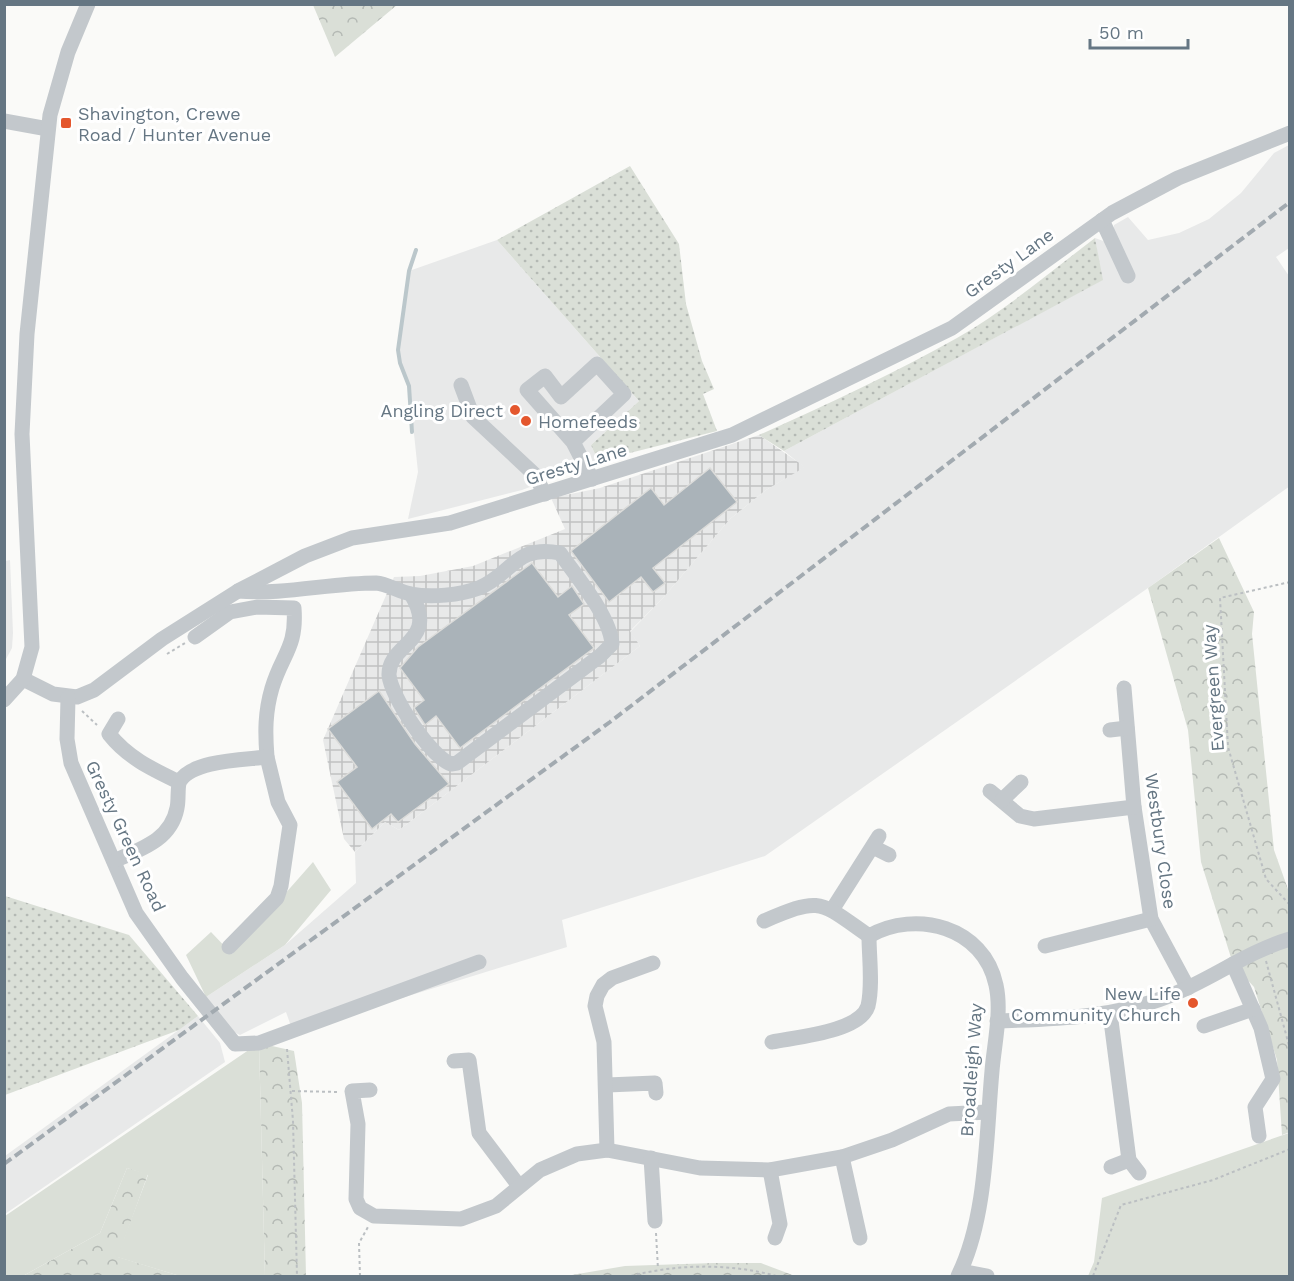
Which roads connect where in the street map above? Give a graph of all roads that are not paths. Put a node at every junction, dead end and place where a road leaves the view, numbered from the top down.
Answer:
1 (87, 4) edge
2 (4, 121) edge
3 (48, 129) junction
4 (1290, 133) edge
5 (1102, 220) junction
6 (1128, 276) dead end
7 (462, 385) dead end
8 (573, 441) junction
9 (592, 479) junction
10 (545, 494) junction
11 (238, 591) junction
12 (411, 594) junction
13 (195, 637) dead end
14 (23, 679) junction
15 (1124, 688) dead end
16 (72, 698) junction
17 (4, 700) edge
18 (118, 719) dead end
19 (1127, 728) junction
20 (1110, 730) dead end
21 (267, 757) junction
22 (179, 782) junction
23 (1021, 782) dead end
24 (1134, 807) junction
25 (889, 855) dead end
26 (114, 861) junction
27 (832, 910) junction
28 (1151, 919) junction
29 (764, 920) dead end
30 (869, 936) junction
31 (1290, 939) edge
32 (1045, 946) dead end
33 (229, 947) dead end
34 (479, 962) dead end
35 (653, 963) dead end
36 (1233, 964) junction
37 (1188, 988) junction
38 (1253, 1009) junction
39 (1110, 1013) junction
40 (997, 1021) junction
41 (1204, 1026) dead end
42 (772, 1042) dead end
43 (468, 1060) dead end
44 (654, 1083) dead end
45 (607, 1085) junction
46 (370, 1090) dead end
47 (988, 1112) junction
48 (1259, 1136) dead end
49 (607, 1150) junction
50 (842, 1157) junction
51 (651, 1158) junction
52 (1129, 1160) junction
53 (1111, 1167) dead end
54 (770, 1170) junction
55 (1139, 1173) dead end
56 (519, 1186) junction
57 (655, 1221) road end
58 (783, 1228) dead end
59 (860, 1238) dead end
60 (959, 1274) edge
61 (987, 1276) edge

1 - 3 street
2 - 3 street
3 - 14 street
4 - 5 street, Gresty Lane
5 - 6 street
5 - 9 street, Gresty Lane
7 - 10 street
8 - 8 street
8 - 9 street
9 - 10 street, Gresty Lane
10 - 11 street, Gresty Lane
11 - 12 street
11 - 16 street, Gresty Lane
12 - 12 street
13 - 21 street
14 - 16 street
14 - 17 street
15 - 19 street, Westbury Close
16 - 26 street, Gresty Green Road
18 - 22 street
19 - 20 street
19 - 24 street, Westbury Close
21 - 22 street
21 - 33 street
22 - 26 street
23 - 24 street
24 - 28 street, Westbury Close
25 - 27 street
26 - 34 street, Gresty Green Road
27 - 29 street
27 - 30 street
28 - 32 street
28 - 37 street, Westbury Close
30 - 40 street, Broadleigh Way
30 - 42 street
31 - 36 street
35 - 45 street
36 - 37 street
36 - 38 street
37 - 39 street
38 - 41 street
38 - 48 street
39 - 40 street
39 - 52 street
40 - 47 street, Broadleigh Way
43 - 56 street
44 - 45 street
45 - 49 street
46 - 56 street
47 - 50 street
47 - 60 street, Broadleigh Way
49 - 51 street
49 - 56 street
50 - 54 street
50 - 59 street
51 - 54 street
51 - 57 street
52 - 53 street
52 - 55 street
54 - 58 street
60 - 61 street

